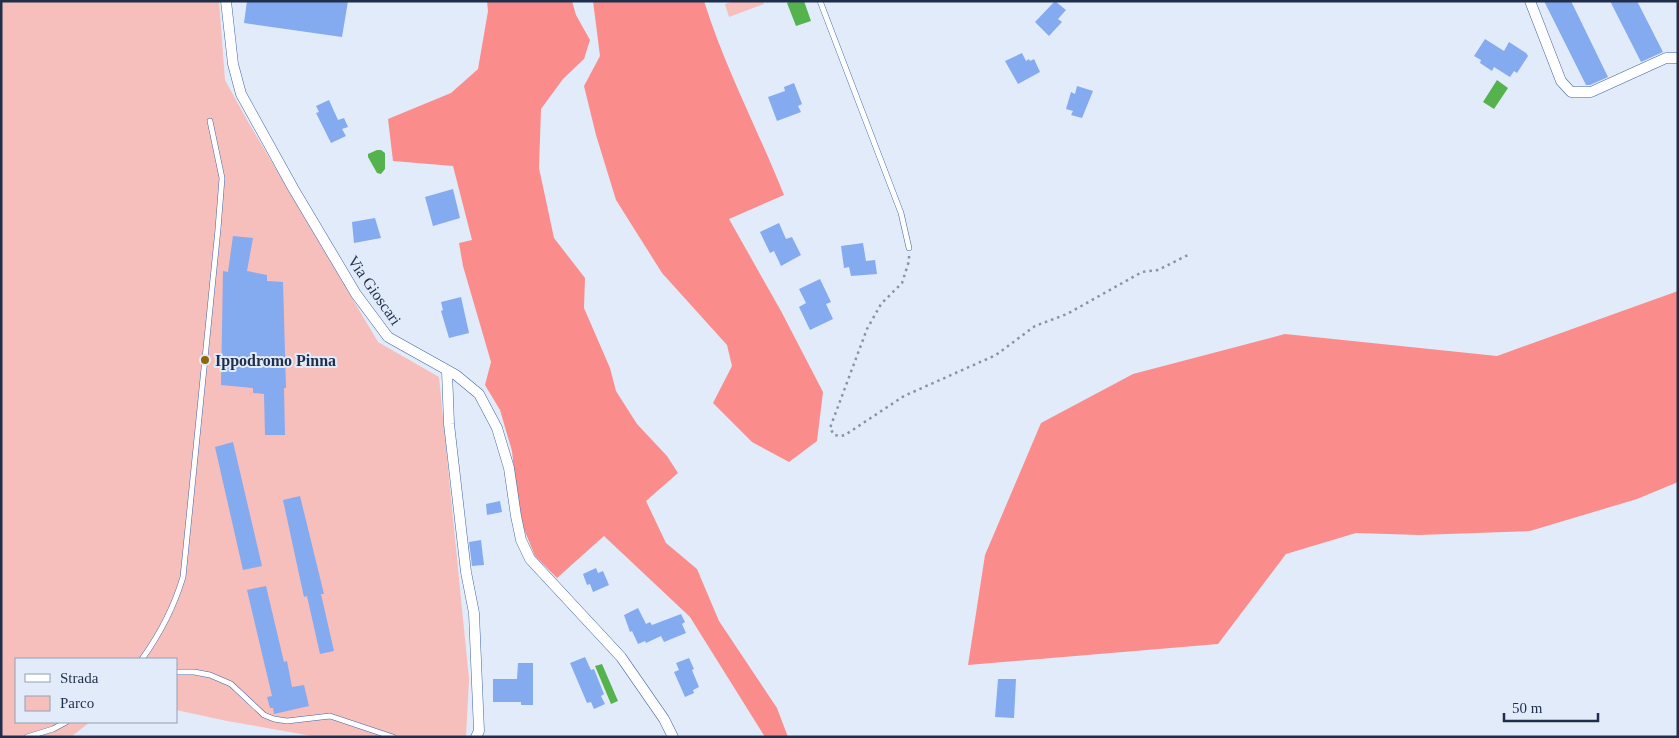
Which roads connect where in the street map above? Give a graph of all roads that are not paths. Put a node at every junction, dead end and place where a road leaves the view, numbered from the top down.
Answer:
1 (226, 1) edge
2 (820, 1) edge
3 (1530, 1) edge
4 (1678, 58) edge
5 (210, 121) dead end
6 (908, 248) road end
7 (447, 371) junction
8 (143, 658) edge
9 (178, 672) edge
10 (64, 723) edge
11 (27, 737) edge
12 (393, 737) edge
13 (476, 737) edge
14 (673, 737) edge

1 - 7 street, Via Gioscari
2 - 6 lane
3 - 4 street
5 - 8 lane
7 - 13 street
7 - 14 street, Via Gioscari
9 - 12 lane
10 - 11 lane

